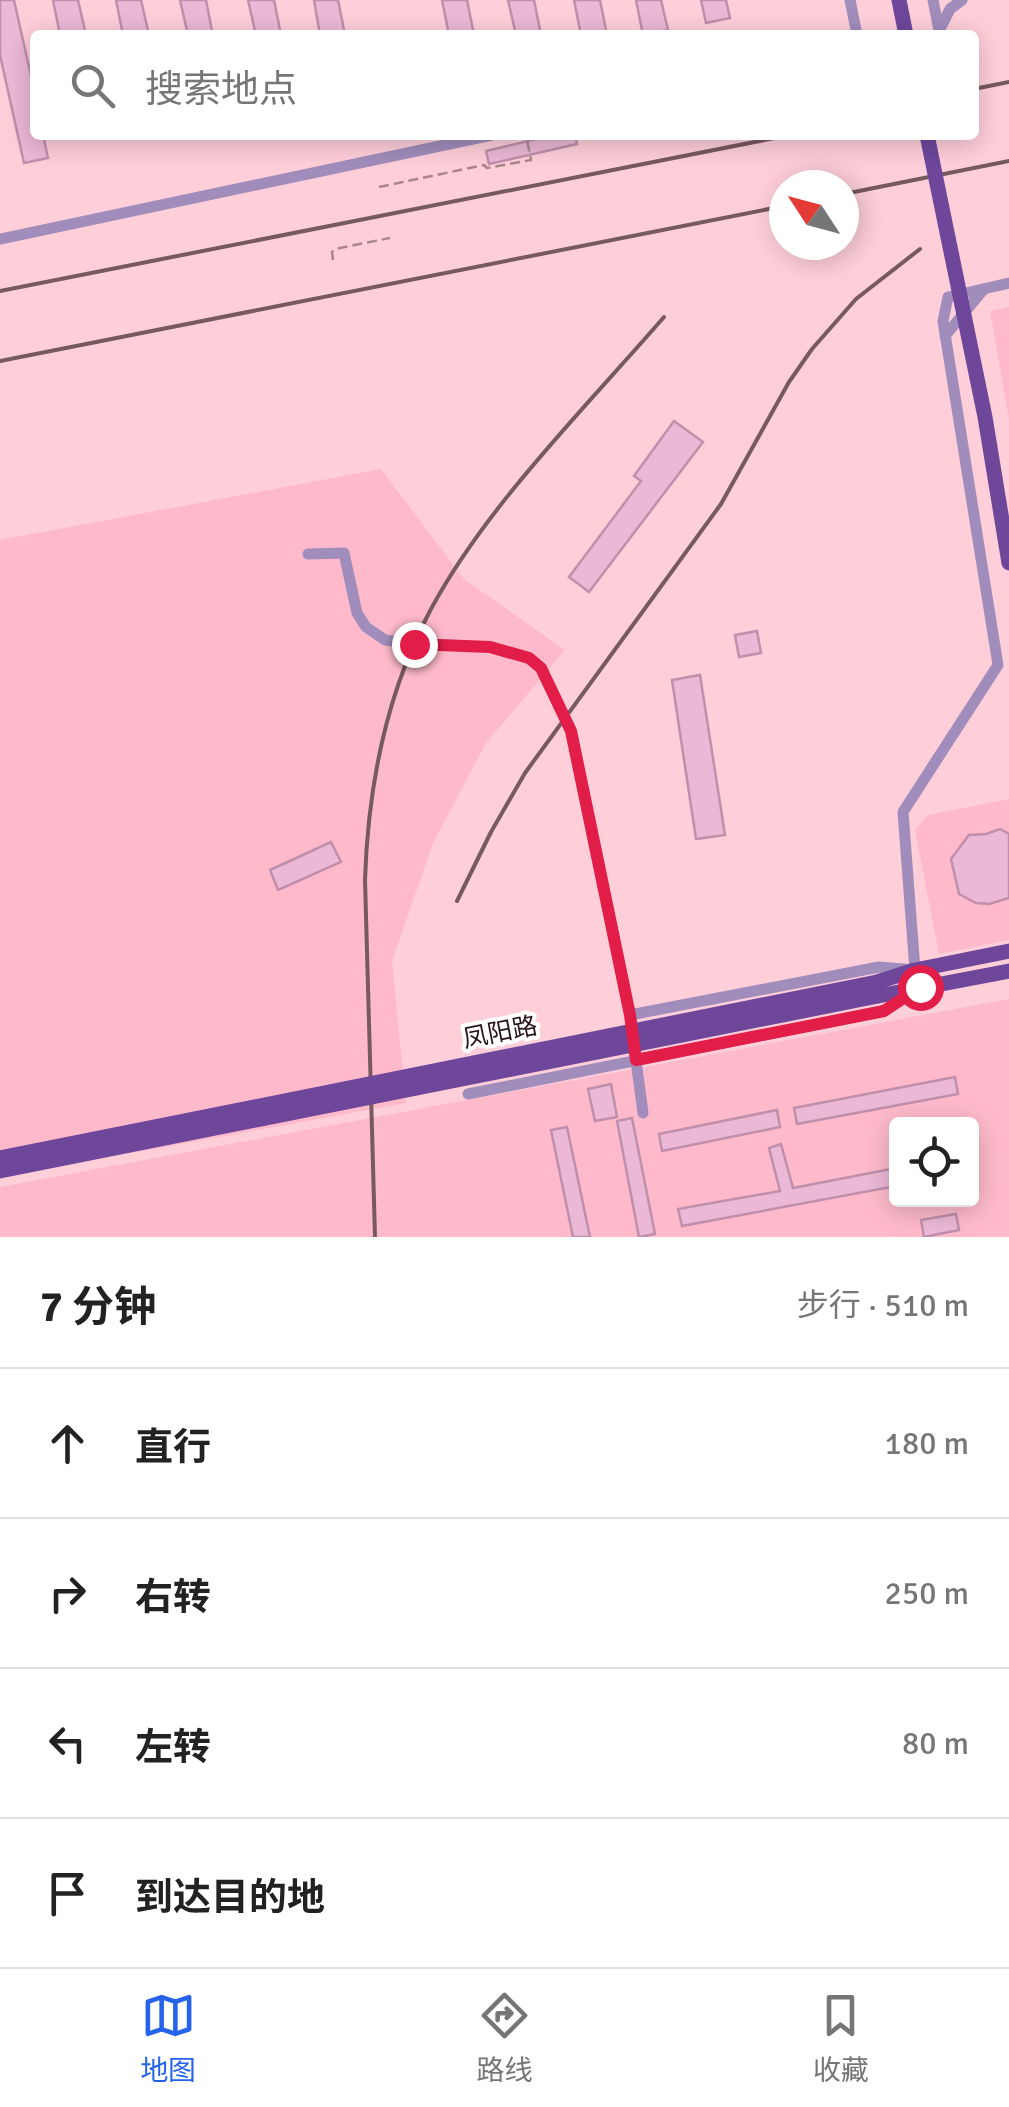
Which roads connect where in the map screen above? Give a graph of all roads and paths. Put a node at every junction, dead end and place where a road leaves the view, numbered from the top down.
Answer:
1 (850, 0) edge
2 (899, 0) edge
3 (908, 0) edge
4 (933, 0) edge
5 (962, 0) edge
6 (856, 30) edge
7 (905, 30) edge
8 (914, 30) edge
9 (938, 30) edge
10 (940, 30) edge
11 (468, 140) edge
12 (527, 140) edge
13 (927, 140) edge
14 (935, 140) edge
15 (379, 186) dead end
16 (390, 238) dead end
17 (0, 239) edge
18 (333, 260) dead end
19 (1009, 284) edge
20 (984, 289) junction
21 (946, 336) junction
22 (1009, 524) edge
23 (308, 554) dead end
24 (1009, 563) edge
25 (1009, 951) edge
26 (915, 970) junction
27 (1009, 971) edge
28 (920, 987) junction
29 (877, 989) junction
30 (630, 1015) junction
31 (636, 1060) junction
32 (468, 1094) dead end
33 (643, 1113) dead end
34 (0, 1158) edge
35 (0, 1171) edge

1 - 6 street
2 - 7 main road
3 - 8 main road
4 - 9 street
5 - 10 street
11 - 17 street
12 - 15 path
13 - 24 main road, bridge
14 - 22 main road, bridge
16 - 18 path
19 - 20 street
20 - 21 street
20 - 21 street
21 - 26 street
23 - 30 street
25 - 26 main road, 凤阳路
26 - 29 main road, 凤阳路
26 - 30 street
27 - 28 main road
28 - 29 main road
28 - 31 street
29 - 34 main road, 凤阳路, bridge
29 - 35 main road, 凤阳路, bridge
30 - 31 street
31 - 32 street
31 - 33 street

